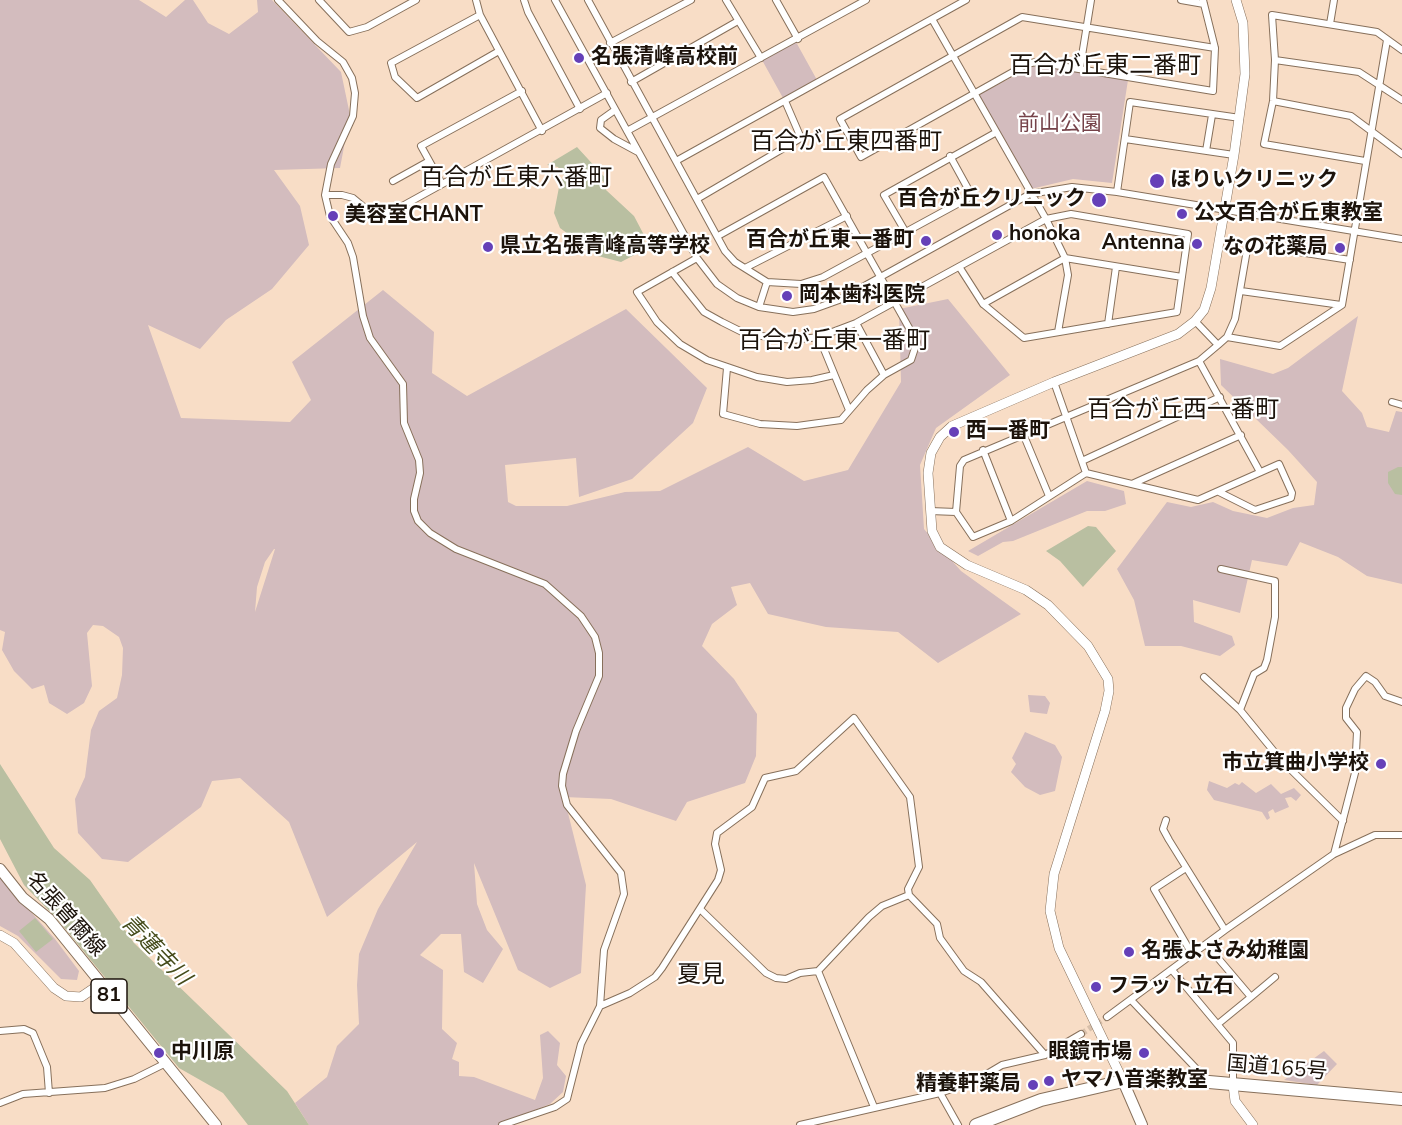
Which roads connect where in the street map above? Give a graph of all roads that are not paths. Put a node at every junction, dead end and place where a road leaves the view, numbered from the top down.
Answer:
1 (278, 0) edge
2 (319, 0) edge
3 (416, 0) edge
4 (476, 0) edge
5 (525, 0) edge
6 (555, 0) edge
7 (597, 0) edge
8 (691, 0) edge
9 (726, 0) edge
10 (776, 0) edge
11 (866, 0) edge
12 (966, 0) edge
13 (1090, 0) edge
14 (1182, 0) edge
15 (1236, 0) edge
16 (1334, 0) edge
17 (589, 2) edge
18 (1203, 2) edge
19 (480, 15) junction
20 (932, 19) junction
21 (738, 21) junction
22 (1330, 24) junction
23 (1087, 26) junction
24 (798, 39) junction
25 (1387, 39) junction
26 (610, 43) junction
27 (1215, 48) junction
28 (1402, 50) edge
29 (499, 51) junction
30 (954, 55) junction
31 (761, 58) junction
32 (1275, 60) junction
33 (1080, 69) junction
34 (631, 82) junction
35 (1378, 85) junction
36 (522, 91) junction
37 (607, 93) junction
38 (975, 93) junction
39 (1402, 100) edge
40 (785, 101) junction
41 (1273, 101) junction
42 (580, 109) junction
43 (615, 110) junction
44 (1212, 115) junction
45 (651, 118) junction
46 (1240, 118) junction
47 (542, 131) junction
48 (627, 131) junction
49 (1369, 132) junction
50 (995, 133) junction
51 (1125, 139) junction
52 (638, 152) junction
53 (1206, 152) junction
54 (1402, 154) edge
55 (1234, 155) junction
56 (950, 156) junction
57 (429, 161) junction
58 (676, 161) junction
59 (1365, 161) junction
60 (393, 181) dead end
61 (442, 184) junction
62 (1117, 192) junction
63 (325, 195) junction
64 (1030, 195) junction
65 (697, 199) junction
66 (1224, 210) junction
67 (847, 216) junction
68 (1046, 219) junction
69 (905, 231) junction
70 (1354, 232) junction
71 (718, 236) junction
72 (1402, 238) edge
73 (867, 252) junction
74 (697, 258) junction
75 (1065, 258) junction
76 (1350, 260) junction
77 (1116, 267) junction
78 (745, 268) junction
79 (960, 268) junction
80 (672, 272) junction
81 (881, 276) junction
82 (1182, 277) junction
83 (767, 282) junction
84 (1241, 291) junction
85 (894, 301) junction
86 (982, 304) junction
87 (1342, 305) junction
88 (759, 307) junction
89 (1195, 321) junction
90 (856, 322) junction
91 (1108, 324) junction
92 (1058, 332) junction
93 (819, 337) junction
94 (1227, 337) junction
95 (1218, 345) junction
96 (1200, 361) junction
97 (727, 368) junction
98 (834, 375) junction
99 (884, 375) junction
100 (1054, 382) junction
101 (1220, 397) junction
102 (1392, 402) dead end
103 (1402, 405) edge
104 (849, 410) junction
105 (1065, 420) junction
106 (1241, 435) junction
107 (1024, 436) junction
108 (983, 450) junction
109 (1082, 461) junction
110 (1260, 472) junction
111 (1086, 473) junction
112 (1131, 484) junction
113 (1219, 492) junction
114 (1049, 496) junction
115 (930, 511) junction
116 (956, 512) junction
117 (1011, 521) junction
118 (1221, 569) dead end
119 (1204, 677) dead end
120 (1402, 702) edge
121 (1240, 710) junction
122 (1166, 820) dead end
123 (1343, 821) junction
124 (1402, 835) edge
125 (1334, 854) junction
126 (1186, 868) junction
127 (0, 869) edge
128 (909, 895) junction
129 (700, 909) junction
130 (1225, 930) junction
131 (0, 935) edge
132 (1206, 944) junction
133 (1192, 954) junction
134 (1172, 970) junction
135 (818, 971) junction
136 (1275, 977) dead end
137 (100, 984) junction
138 (1251, 997) junction
139 (1132, 1001) junction
140 (600, 1006) junction
141 (1107, 1017) tunnel mouth
142 (1218, 1024) junction
143 (0, 1031) edge
144 (1081, 1034) tunnel mouth
145 (1046, 1055) junction
146 (165, 1064) junction
147 (1123, 1081) junction
148 (1209, 1083) junction
149 (1233, 1085) junction
150 (940, 1093) junction
151 (49, 1094) junction
152 (1402, 1099) edge
153 (0, 1103) edge
154 (874, 1107) junction
155 (216, 1125) edge
156 (502, 1125) edge
157 (800, 1125) edge
158 (958, 1125) edge
159 (976, 1125) edge
160 (1142, 1125) edge
161 (1253, 1125) edge

1 - 63 street
2 - 3 street
4 - 19 street
5 - 42 street
6 - 37 street
7 - 17 street
8 - 26 street
9 - 21 street
10 - 24 street
11 - 24 street
12 - 20 street
13 - 23 street
14 - 18 street
15 - 46 street
16 - 22 street
17 - 26 street
18 - 27 street
19 - 29 street
19 - 29 street
20 - 30 street
20 - 40 street
21 - 31 street
21 - 34 street
22 - 25 street
22 - 32 street
23 - 27 street
23 - 30 street
23 - 33 street
24 - 31 street
25 - 28 street
25 - 35 street
26 - 34 street
27 - 33 street
29 - 36 street
30 - 38 street
30 - 38 street
31 - 45 street
32 - 35 street
32 - 41 street
33 - 38 street
34 - 45 street
35 - 39 street
35 - 49 street
36 - 47 street
36 - 57 street
37 - 42 street
37 - 43 street
38 - 50 street
40 - 58 street
40 - 65 street
41 - 49 street
41 - 59 street
42 - 47 street
43 - 48 street
43 - 52 street
44 - 46 street
44 - 51 street
44 - 53 street
45 - 48 street
45 - 58 street
46 - 55 street
47 - 61 street
48 - 52 street
49 - 54 street
49 - 59 street
50 - 56 street
50 - 64 street
51 - 53 street
51 - 62 street
52 - 74 street
53 - 55 street
55 - 66 street
56 - 69 street
56 - 69 street
57 - 60 street
57 - 61 street
58 - 65 street
59 - 70 street
61 - 63 street
62 - 64 street
62 - 66 street
63 - 140 street
64 - 68 street
64 - 81 street
65 - 71 street
66 - 70 street
66 - 89 street
67 - 71 street
67 - 73 street
67 - 78 street
68 - 75 street
68 - 79 street
68 - 82 street
69 - 73 street
70 - 72 street
70 - 76 street
71 - 78 street
73 - 81 street
73 - 83 street
74 - 80 street
74 - 88 street
75 - 77 street
75 - 86 street
75 - 92 street
76 - 84 street
76 - 87 street
77 - 82 street
77 - 91 street
78 - 83 street
79 - 85 street
79 - 86 street
80 - 93 street
80 - 97 street
81 - 85 street
81 - 88 street
82 - 91 street
83 - 88 street
84 - 87 street
84 - 94 street
85 - 90 street
85 - 99 street
86 - 92 street
87 - 94 street
89 - 95 street
89 - 100 street
90 - 93 street
90 - 99 street
91 - 92 street
93 - 98 street
94 - 95 street
95 - 96 street
96 - 101 street
96 - 105 street
97 - 98 street
97 - 104 street
98 - 104 street
99 - 104 street
100 - 105 street
100 - 115 street
101 - 106 street
101 - 109 street
102 - 103 street
105 - 107 street
105 - 109 street
106 - 110 street
106 - 112 street
107 - 108 street
107 - 114 street
108 - 116 street
108 - 117 street
109 - 111 street
110 - 113 street
110 - 113 street
111 - 112 street
111 - 114 street
112 - 113 street
114 - 117 street
115 - 116 street
115 - 147 street
116 - 117 street
118 - 121 street
119 - 121 street
120 - 123 street
121 - 123 street
122 - 126 street
123 - 125 street
124 - 125 street
125 - 130 street
126 - 130 street
126 - 133 street
127 - 137 main road, 名張曽爾線 / 81
128 - 129 street
128 - 135 street
128 - 145 street
129 - 135 street
129 - 140 street
130 - 132 street
131 - 137 street
132 - 133 street
132 - 138 street
133 - 134 street
134 - 139 street
134 - 142 street
135 - 154 street
136 - 138 street
137 - 146 main road, 名張曽爾線 / 81
138 - 142 street
139 - 141 street
139 - 148 street
140 - 156 street
142 - 149 street
143 - 151 street
144 - 145 street
145 - 150 street
146 - 151 street
146 - 155 main road, 名張曽爾線 / 81
147 - 148 highway, 国道165号
147 - 159 highway, 国道165号
147 - 160 main road
148 - 149 highway, 国道165号
149 - 152 highway, 国道165号
149 - 161 street
150 - 154 street
150 - 158 street
151 - 153 street
154 - 157 street

